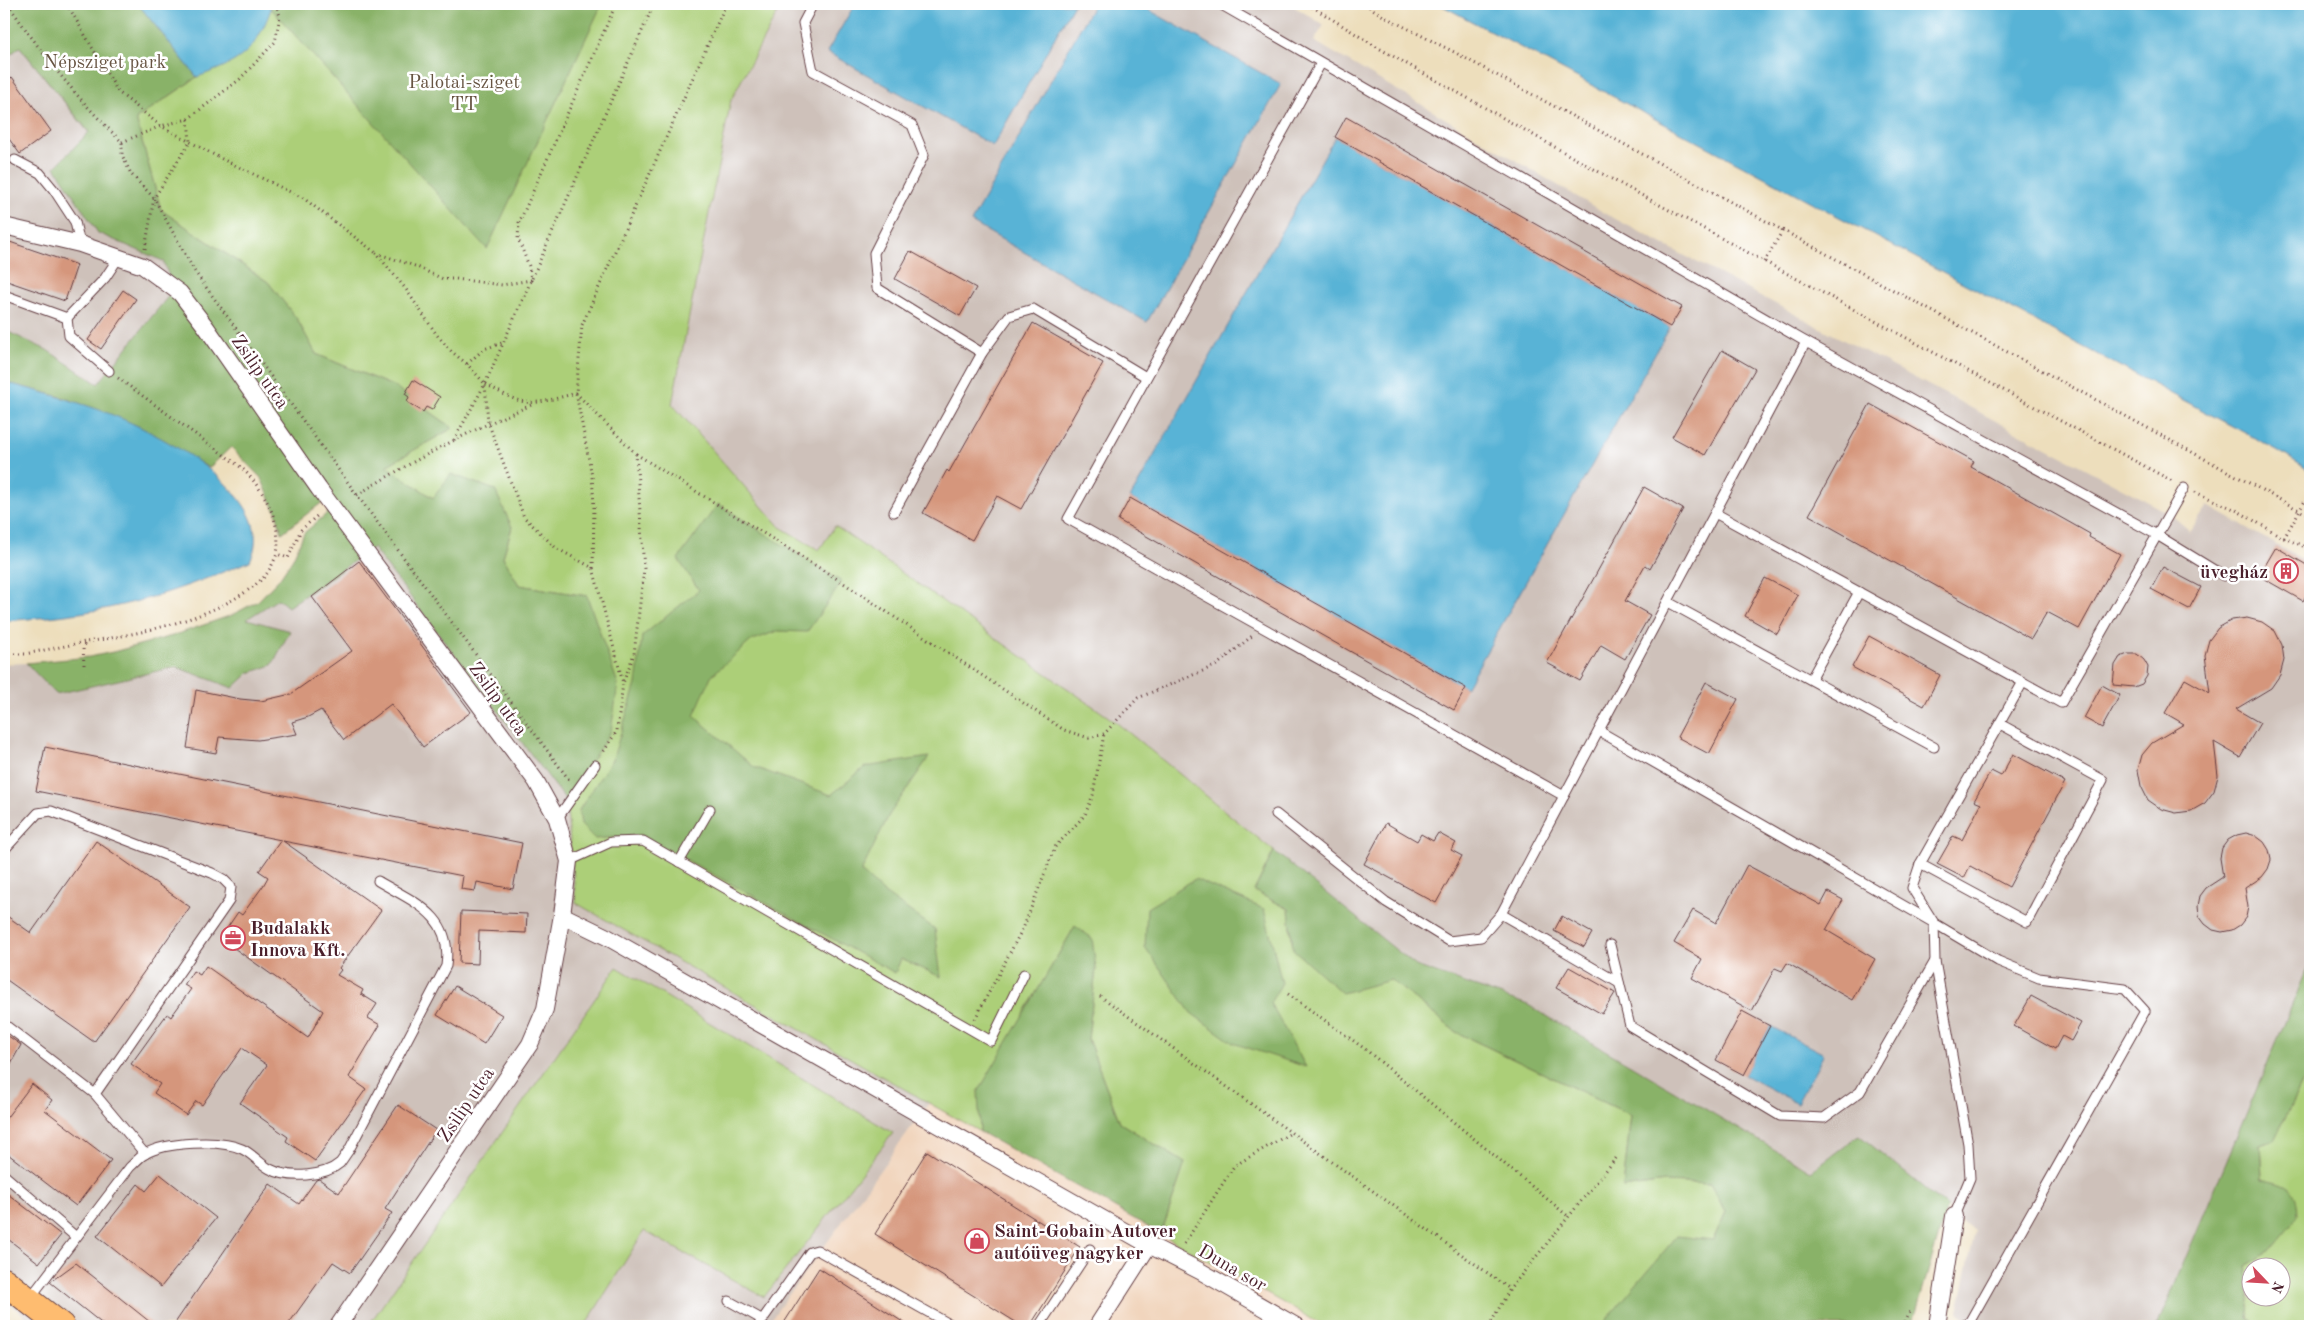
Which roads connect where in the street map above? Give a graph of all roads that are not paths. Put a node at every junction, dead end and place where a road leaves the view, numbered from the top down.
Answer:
1 (813, 4) edge
2 (1220, 4) edge
3 (1321, 63) junction
4 (14, 160) dead end
5 (4, 226) edge
6 (80, 244) junction
7 (119, 257) junction
8 (4, 295) edge
9 (67, 318) junction
10 (1806, 342) junction
11 (982, 353) junction
12 (109, 371) road end
13 (1146, 377) junction
14 (2184, 488) road end
15 (894, 512) dead end
16 (1715, 513) junction
17 (2157, 535) junction
18 (2224, 576) dead end
19 (1859, 592) junction
20 (1668, 602) junction
21 (1811, 680) junction
22 (2023, 682) junction
23 (2000, 724) junction
24 (1599, 731) junction
25 (1934, 747) dead end
26 (595, 765) road end
27 (1564, 796) junction
28 (710, 809) dead end
29 (1276, 814) dead end
30 (557, 819) junction
31 (4, 850) edge
32 (569, 862) junction
33 (679, 862) junction
34 (1920, 864) junction
35 (378, 881) dead end
36 (1502, 914) junction
37 (562, 915) junction
38 (1934, 923) junction
39 (1610, 945) dead end
40 (1935, 961) junction
41 (1024, 974) dead end
42 (1619, 983) junction
43 (4, 1024) edge
44 (95, 1094) junction
45 (145, 1154) junction
46 (4, 1175) edge
47 (1954, 1216) joint
48 (76, 1237) junction
49 (1148, 1245) junction
50 (1090, 1249) dead end
51 (4, 1281) edge
52 (28, 1300) junction
53 (729, 1301) dead end
54 (761, 1323) edge
55 (61, 1326) edge
56 (338, 1326) edge
57 (953, 1326) edge
58 (1039, 1326) edge
59 (1097, 1326) edge
60 (1296, 1326) edge
61 (1937, 1326) edge
62 (1964, 1326) edge

1 - 11 lane
2 - 3 lane
3 - 10 lane
3 - 13 lane
4 - 6 lane
5 - 6 street, Zsilip utca
6 - 7 street, Zsilip utca
7 - 9 lane
7 - 30 street, Zsilip utca
8 - 9 lane
9 - 12 lane
10 - 16 lane
10 - 17 lane
11 - 13 lane
11 - 15 lane
13 - 27 lane
14 - 17 lane
16 - 19 lane
16 - 20 lane
17 - 18 lane
17 - 22 lane
19 - 21 lane
19 - 22 lane
20 - 21 lane
20 - 24 lane
21 - 25 lane
22 - 23 lane
23 - 34 lane
23 - 34 lane
24 - 27 lane
24 - 38 lane
26 - 30 lane
27 - 36 lane
28 - 33 lane
29 - 36 lane
30 - 32 street, Zsilip utca
31 - 44 lane
32 - 33 lane
32 - 37 street, Zsilip utca
33 - 41 lane
34 - 38 lane
35 - 45 lane
36 - 42 lane
37 - 49 street, Duna sor
37 - 56 street, Zsilip utca
38 - 40 lane
38 - 62 lane
39 - 42 lane
40 - 42 lane
40 - 47 lane
43 - 44 lane
44 - 45 lane
45 - 48 lane
46 - 48 lane
47 - 61 street
48 - 52 lane
49 - 59 street
49 - 60 street, Duna sor
50 - 58 lane
51 - 52 main road
52 - 55 main road
53 - 54 lane
54 - 57 lane

